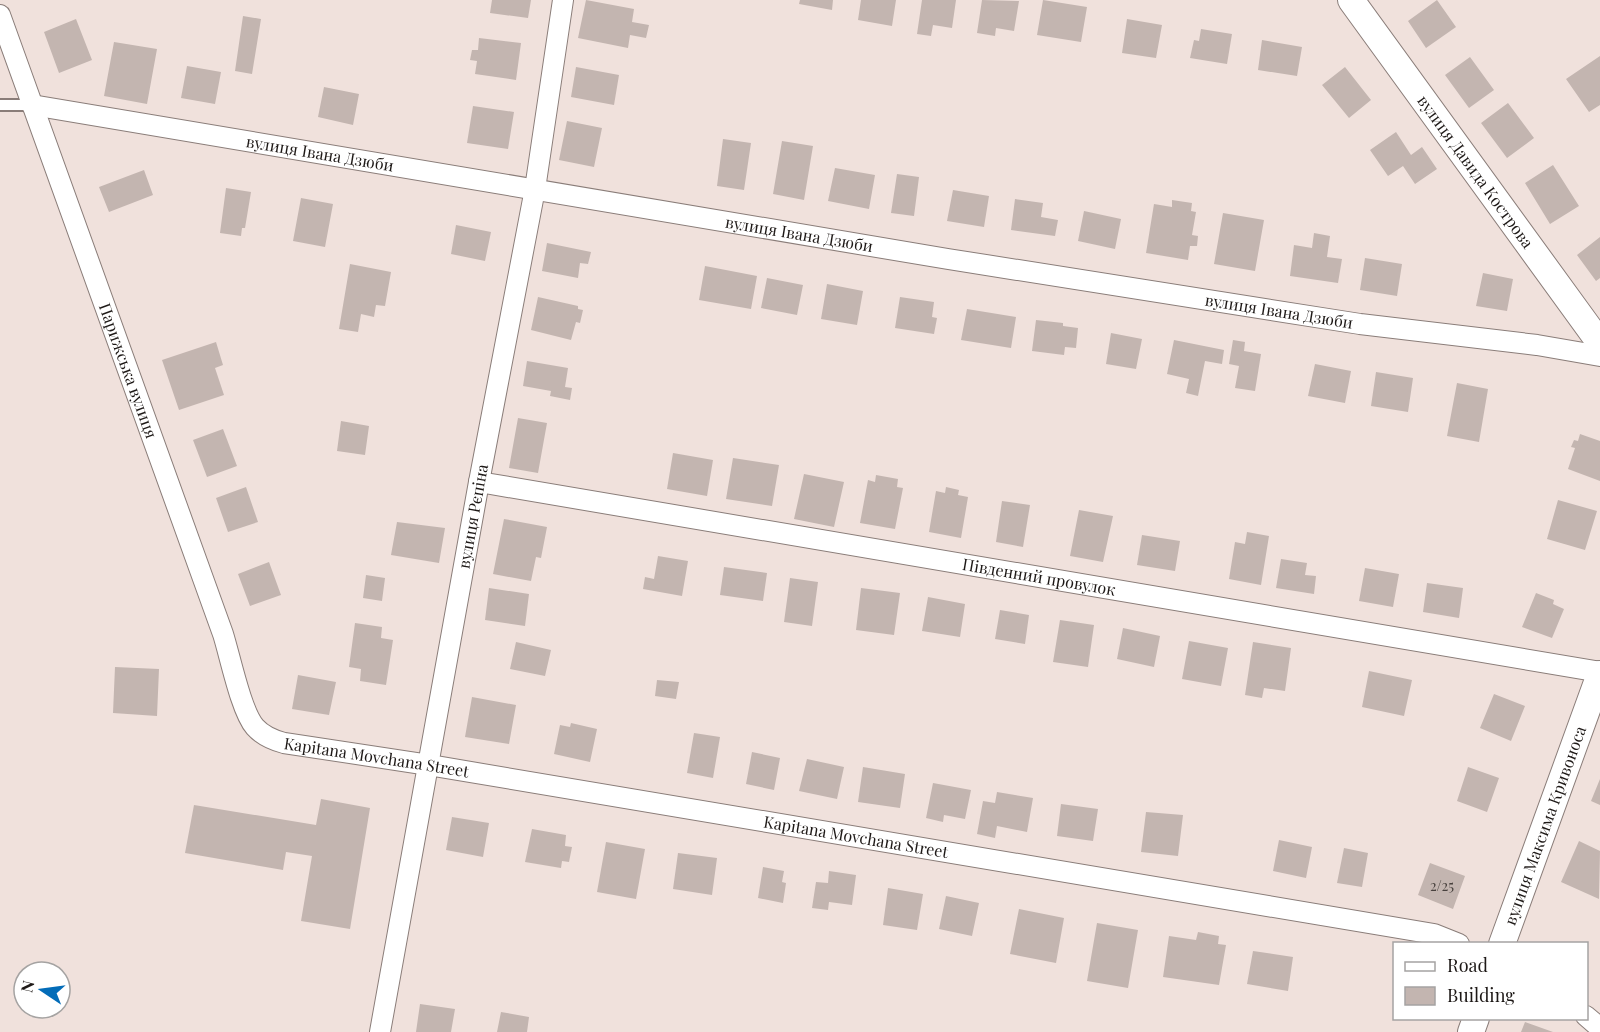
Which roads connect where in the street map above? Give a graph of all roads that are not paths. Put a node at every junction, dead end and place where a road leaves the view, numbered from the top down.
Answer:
1 (563, 0) edge
2 (1351, 0) edge
3 (0, 15) edge
4 (0, 105) edge
5 (32, 105) junction
6 (535, 189) junction
7 (1600, 343) edge
8 (1600, 356) edge
9 (479, 482) junction
10 (1600, 673) edge
11 (255, 727) joint
12 (429, 765) junction
13 (1454, 942) edge
14 (1503, 942) edge
15 (1588, 1017) edge
16 (1600, 1028) edge
17 (380, 1032) edge

1 - 6 street, вулиця Рєпіна
2 - 7 street, вулиця Давида Кострова
3 - 5 street, Парижська вулиця
4 - 5 lane, вулиця Івана Дзюби
5 - 6 street, вулиця Івана Дзюби
5 - 11 street, Парижська вулиця
6 - 8 street, вулиця Івана Дзюби
6 - 9 street, вулиця Рєпіна
9 - 10 street, Південний провулок
9 - 12 street, вулиця Рєпіна
10 - 14 street, вулиця Максима Кривоноса
11 - 12 street, Kapitana Movchana Street
12 - 13 street, Kapitana Movchana Street
12 - 17 street, вулиця Рєпіна
15 - 16 street

